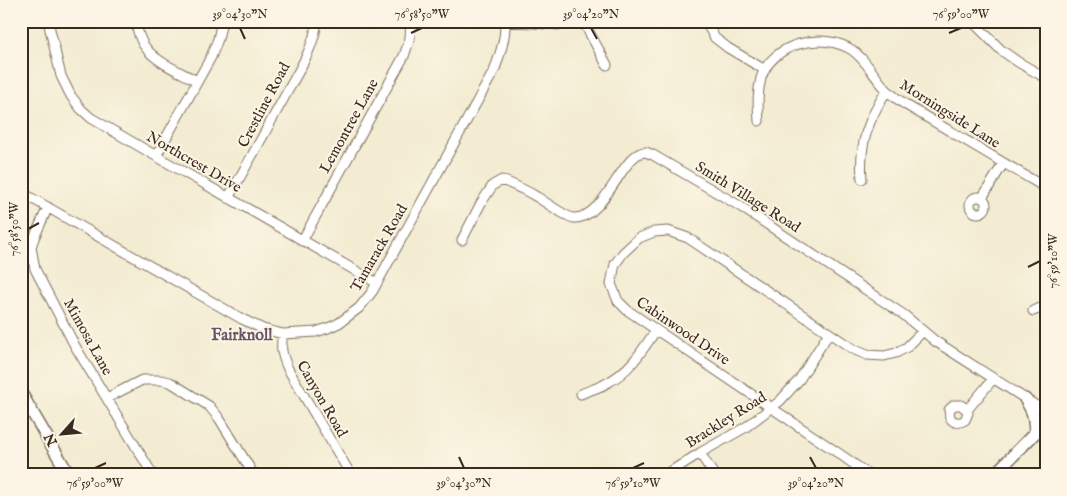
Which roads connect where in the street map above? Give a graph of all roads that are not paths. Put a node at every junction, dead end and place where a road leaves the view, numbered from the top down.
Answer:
1 (48, 21) edge
2 (135, 21) edge
3 (222, 21) edge
4 (317, 21) edge
5 (411, 21) edge
6 (504, 21) edge
7 (571, 21) edge
8 (584, 21) edge
9 (705, 21) edge
10 (972, 21) edge
11 (607, 65) dead end
12 (765, 70) junction
13 (1045, 77) edge
14 (197, 81) junction
15 (887, 90) junction
16 (759, 121) dead end
17 (156, 156) junction
18 (1003, 164) junction
19 (862, 179) dead end
20 (1046, 188) edge
21 (21, 192) edge
22 (228, 198) junction
23 (982, 198) dead end
24 (48, 207) junction
25 (462, 240) dead end
26 (302, 241) junction
27 (377, 283) junction
28 (1046, 306) edge
29 (1033, 311) dead end
30 (656, 330) junction
31 (923, 331) junction
32 (829, 333) junction
33 (283, 334) junction
34 (993, 379) junction
35 (21, 392) edge
36 (581, 394) dead end
37 (107, 398) junction
38 (1025, 399) junction
39 (772, 408) junction
40 (967, 410) dead end
41 (1046, 414) edge
42 (1041, 430) edge
43 (700, 453) junction
44 (69, 475) edge
45 (153, 475) edge
46 (254, 475) edge
47 (351, 475) edge
48 (665, 475) edge
49 (714, 475) edge
50 (869, 475) edge
51 (994, 475) edge

1 - 17 street, Northcrest Drive
2 - 14 street
3 - 14 street
4 - 22 street, Crestline Road
5 - 26 street, Lemontree Lane
6 - 7 street
6 - 27 street, Tamarack Road
8 - 11 street
9 - 12 street
10 - 13 street
12 - 15 street, Morningside Lane
12 - 16 street, Morningside Lane
14 - 17 street
15 - 18 street, Morningside Lane
15 - 19 street
17 - 22 street, Northcrest Drive
18 - 20 street, Morningside Lane
18 - 23 street
21 - 24 street, Tamarack Road
22 - 26 street, Northcrest Drive
24 - 33 street, Tamarack Road
24 - 37 street, Mimosa Lane
25 - 31 street, Smith Village Road
26 - 27 street, Northcrest Drive
27 - 33 street, Tamarack Road
28 - 29 street
30 - 32 street, Cabinwood Drive
30 - 36 street
30 - 39 street, Cabinwood Drive
31 - 32 street, Cabinwood Drive
31 - 34 street, Smith Village Road
32 - 39 street, Brackley Road
33 - 47 street, Canyon Road
34 - 38 street, Smith Village Road
34 - 40 street
35 - 44 main road
37 - 45 street, Mimosa Lane
37 - 46 street
38 - 41 street, Smith Village Road
38 - 42 main road
39 - 43 street, Brackley Road
39 - 50 street, Cabinwood Drive
41 - 42 main road
42 - 51 main road
43 - 48 street, Brackley Road
43 - 49 street

